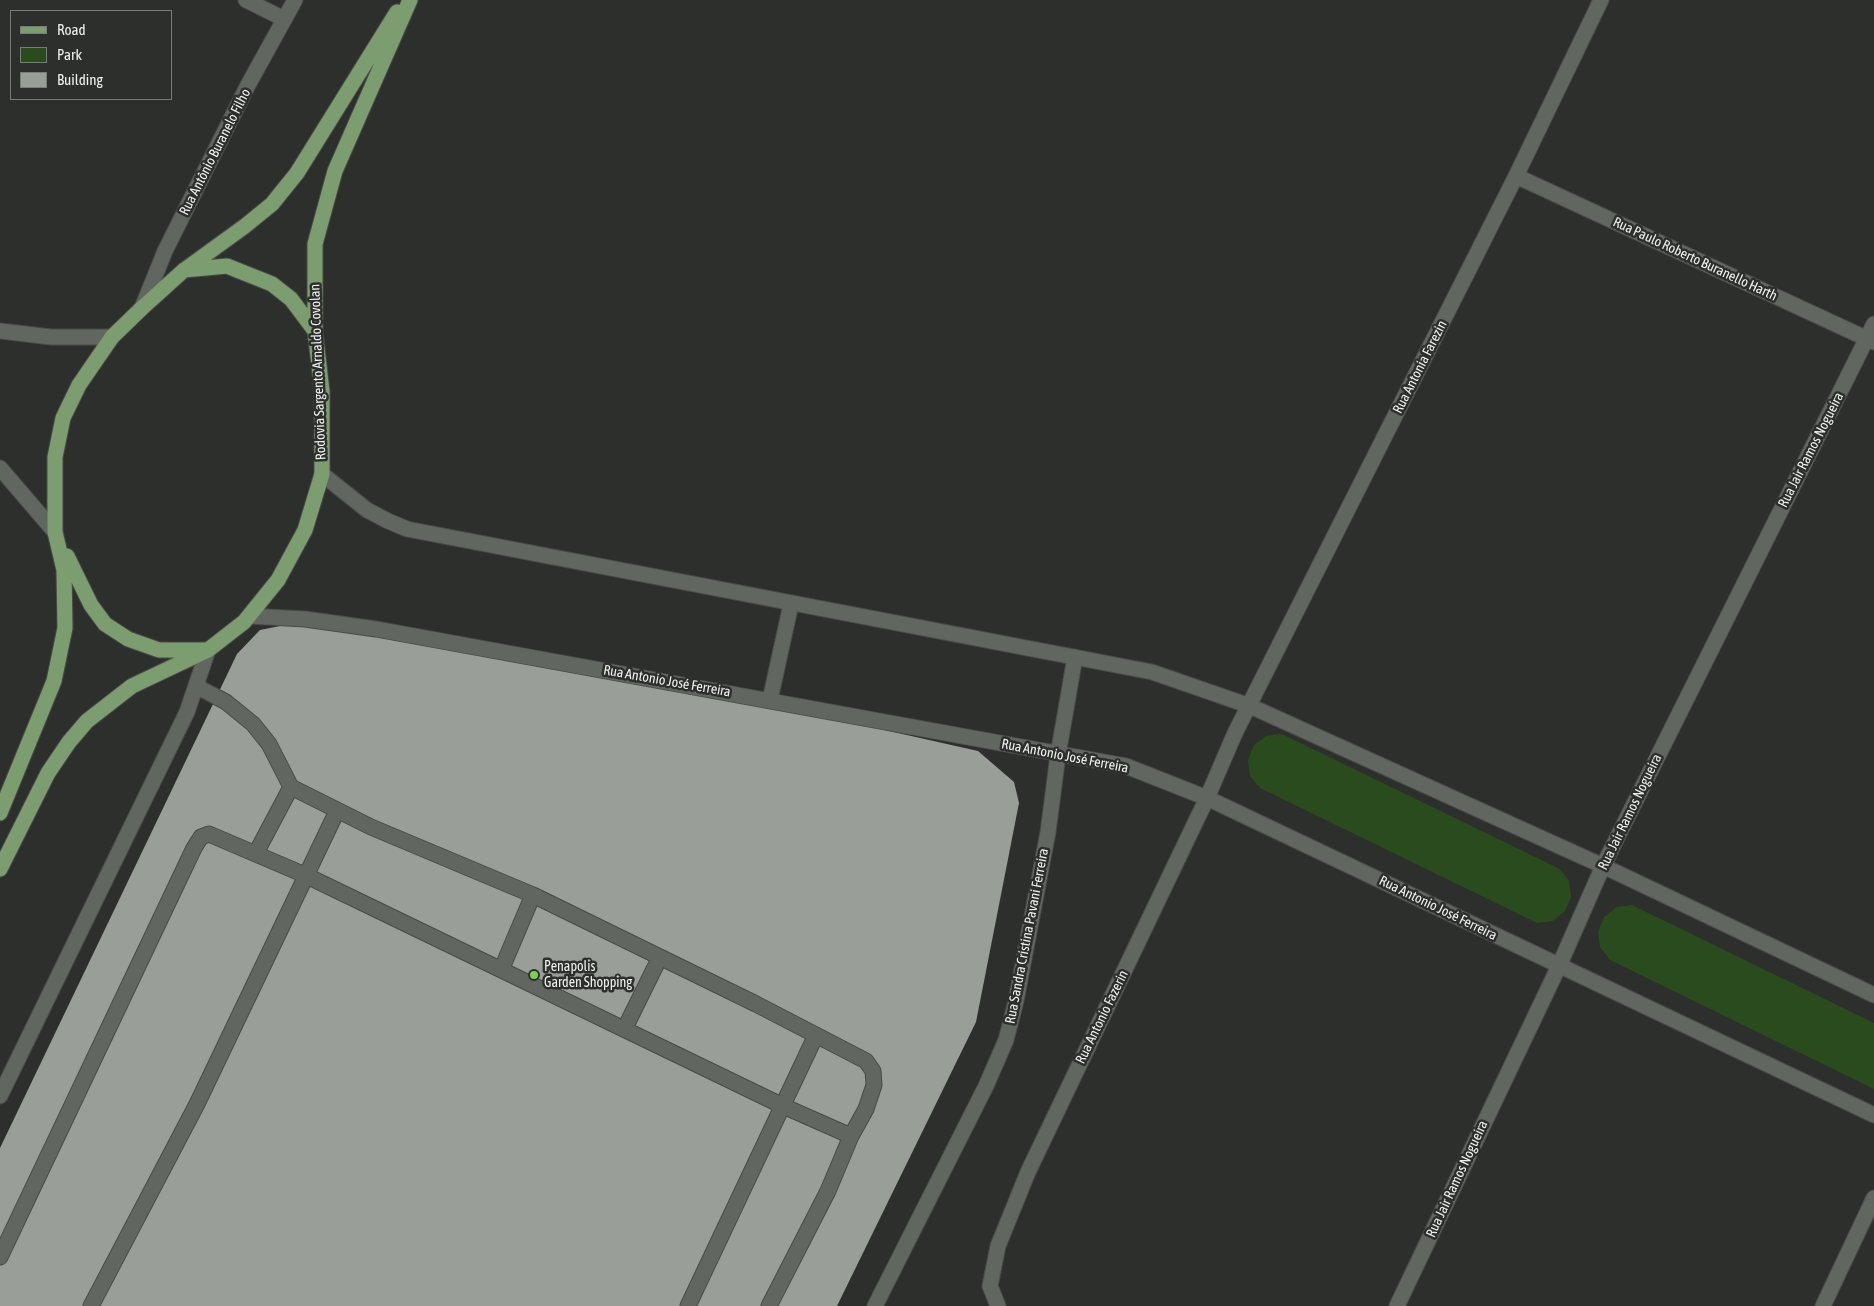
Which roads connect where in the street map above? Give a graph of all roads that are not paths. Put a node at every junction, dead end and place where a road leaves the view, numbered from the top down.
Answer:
1 (246, 0) edge
2 (295, 0) edge
3 (405, 0) edge
4 (410, 0) edge
5 (1602, 0) edge
6 (284, 19) junction
7 (1516, 176) junction
8 (183, 270) junction
9 (142, 308) junction
10 (1874, 324) edge
11 (0, 331) edge
12 (315, 331) junction
13 (112, 337) junction
14 (1871, 340) edge
15 (0, 468) edge
16 (322, 474) junction
17 (55, 532) junction
18 (791, 604) junction
19 (249, 616) junction
20 (208, 650) junction
21 (1075, 657) junction
22 (196, 686) junction
23 (770, 700) junction
24 (1250, 706) junction
25 (1235, 733) joint
26 (1058, 755) junction
27 (291, 787) junction
28 (1207, 798) junction
29 (337, 811) junction
30 (0, 813) edge
31 (256, 853) junction
32 (1603, 866) junction
33 (0, 869) edge
34 (305, 875) junction
35 (533, 895) junction
36 (660, 958) junction
37 (1559, 966) junction
38 (502, 968) junction
39 (1874, 994) edge
40 (625, 1028) junction
41 (816, 1035) junction
42 (0, 1096) edge
43 (783, 1106) junction
44 (1874, 1115) edge
45 (851, 1136) junction
46 (1874, 1198) edge
47 (0, 1257) edge
48 (91, 1306) edge
49 (688, 1306) edge
50 (769, 1306) edge
51 (875, 1306) edge
52 (998, 1306) edge
53 (1397, 1306) edge
54 (1824, 1306) edge

1 - 6 street
2 - 6 street, Rua Antônio Buranelo Filho
3 - 8 main road
4 - 12 main road, Rodovia Sargento Arnaldo Covolan
5 - 7 street, Rua Antonia Farezin
6 - 9 street, Rua Antônio Buranelo Filho
7 - 14 street, Rua Paulo Roberto Buranello Harth
7 - 24 street, Rua Antonia Farezin
8 - 9 main road
8 - 12 main road
9 - 13 main road
10 - 14 street, Rua Jair Ramos Nogueira
11 - 13 street
12 - 16 main road, Rodovia Sargento Arnaldo Covolan
13 - 17 main road
14 - 32 street, Rua Jair Ramos Nogueira
15 - 17 street
16 - 18 street
16 - 19 main road, Rodovia Sargento Arnaldo Covolan
17 - 20 main road
17 - 30 main road
18 - 21 street
18 - 23 street
19 - 20 main road, Rodovia Sargento Arnaldo Covolan
19 - 23 street, Rua Antonio José Ferreira
20 - 22 street
20 - 33 main road, Rodovia Sargento Arnaldo Covolan
21 - 24 street
21 - 26 street, Rua Sandra Cristina Pavani Ferreira
22 - 27 street
22 - 42 street
23 - 26 street, Rua Antonio José Ferreira
24 - 25 street, Rua Antonia Farezin
24 - 32 street
25 - 28 street, Rua Antonio Fazerin
26 - 28 street, Rua Antonio José Ferreira
26 - 51 street, Rua Sandra Cristina Pavani Ferreira
27 - 29 street
27 - 31 street
28 - 37 street, Rua Antonio José Ferreira
28 - 52 street, Rua Antonio Fazerin
29 - 34 street
29 - 35 street
31 - 34 street
31 - 47 street
32 - 37 street, Rua Jair Ramos Nogueira
32 - 39 street
34 - 38 street
34 - 48 street
35 - 36 street
35 - 38 street
36 - 40 street
36 - 41 street
37 - 44 street, Rua Antonio José Ferreira
37 - 53 street, Rua Jair Ramos Nogueira
38 - 40 street
40 - 43 street
41 - 43 street
41 - 45 street
43 - 45 street
43 - 49 street
45 - 50 street
46 - 54 street

